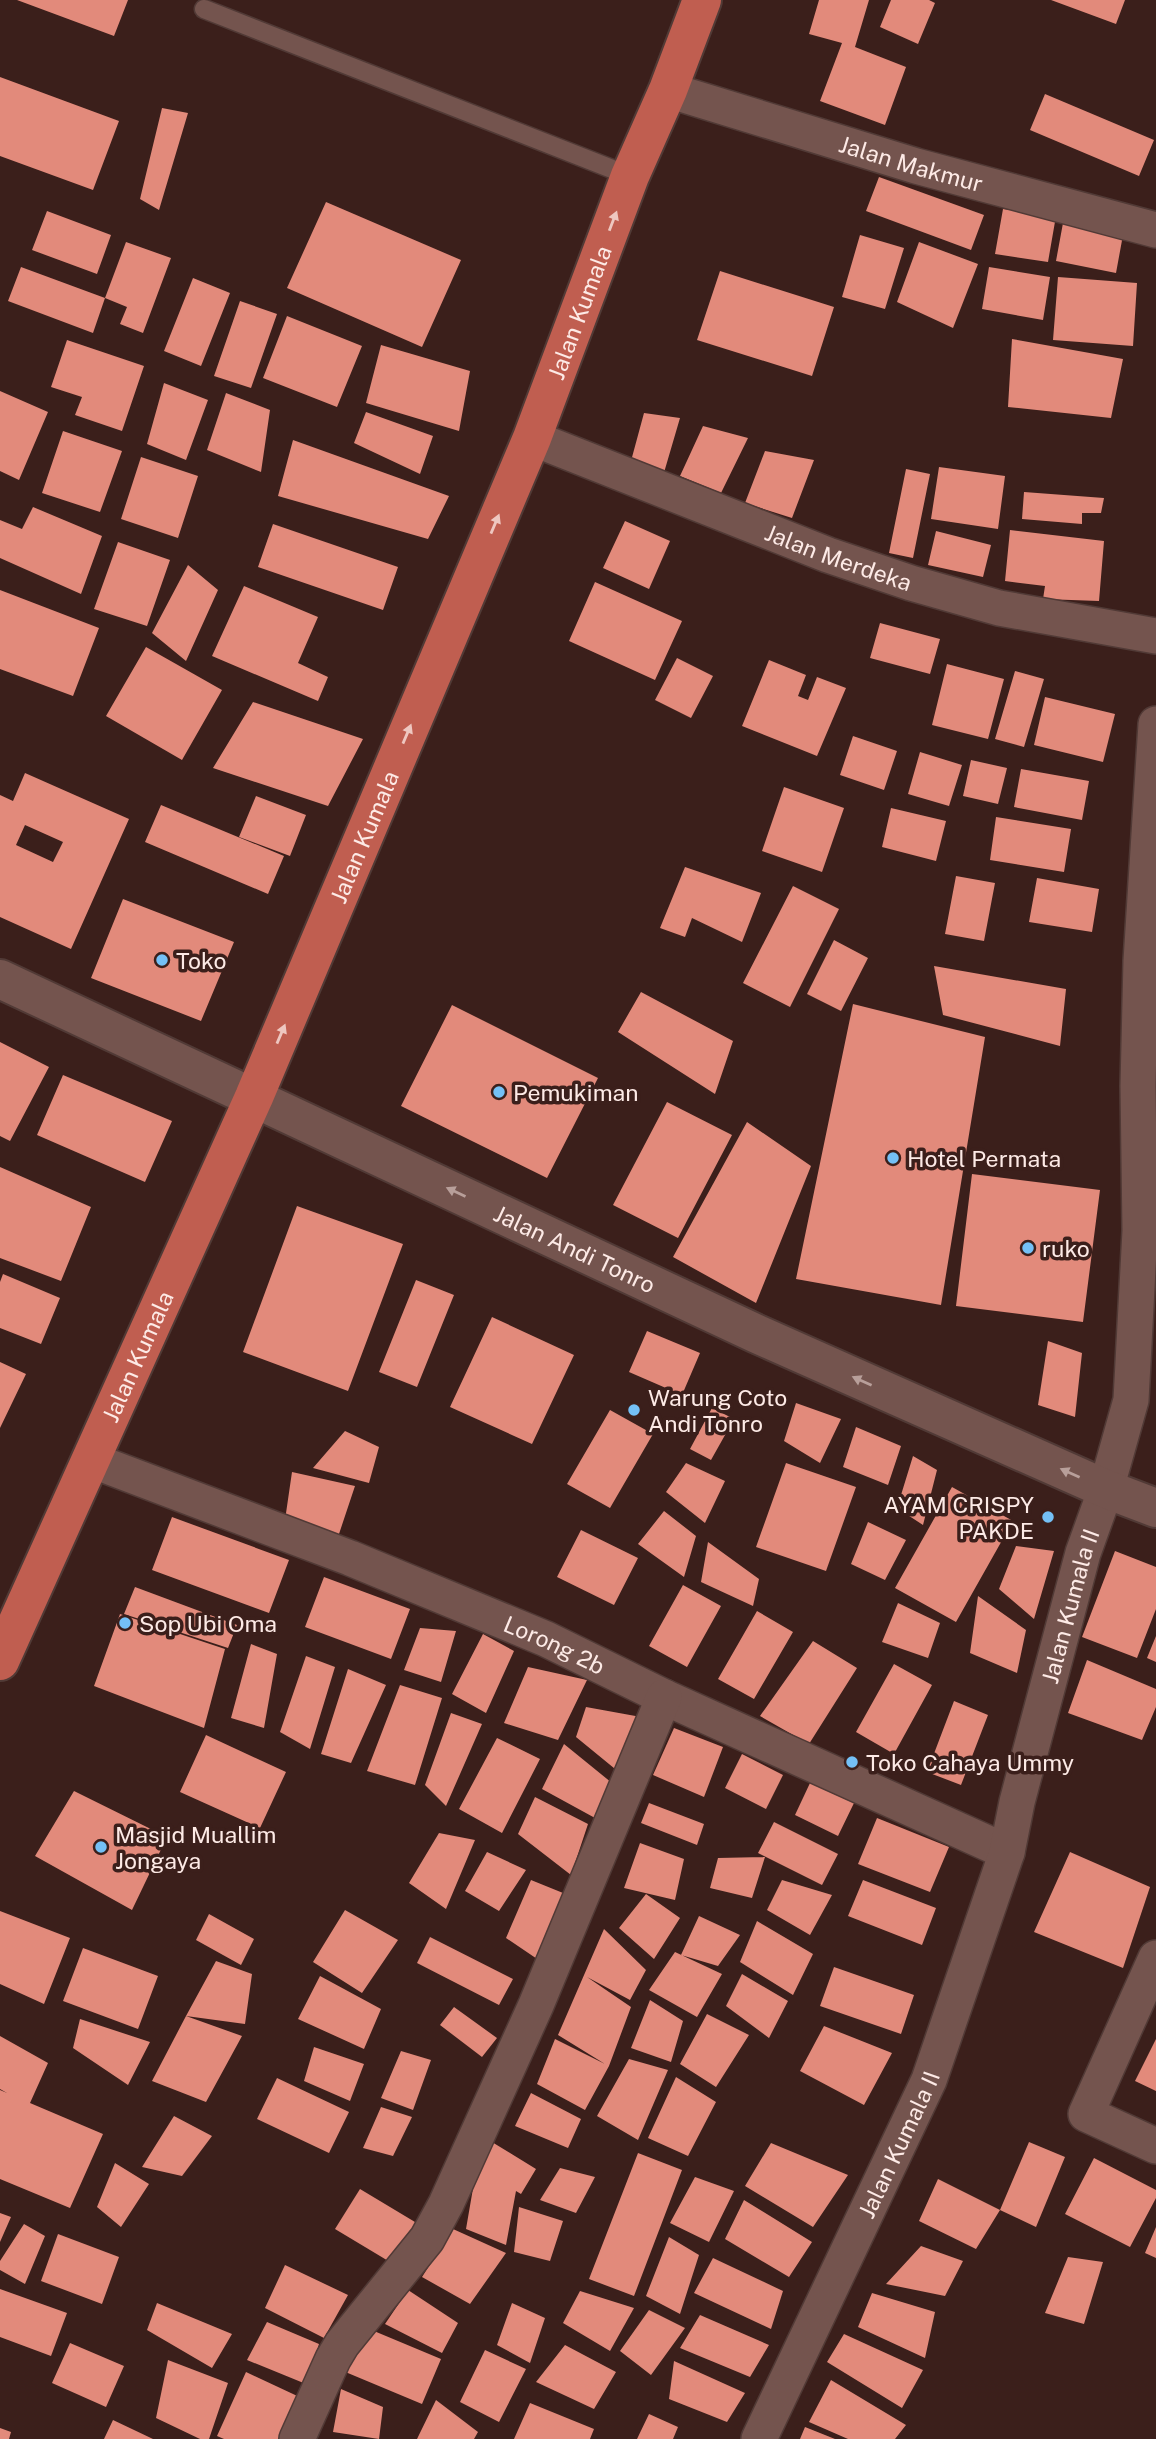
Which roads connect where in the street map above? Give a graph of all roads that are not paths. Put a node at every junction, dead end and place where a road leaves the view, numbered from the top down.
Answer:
1 (702, 0) edge
2 (204, 9) dead end
3 (668, 90) junction
4 (630, 176) junction
5 (1156, 230) edge
6 (532, 438) junction
7 (1156, 635) edge
8 (1156, 724) edge
9 (1150, 928) edge
10 (0, 979) edge
11 (254, 1097) junction
12 (1147, 1128) edge
13 (91, 1460) junction
14 (1106, 1489) junction
15 (1156, 1508) edge
16 (0, 1661) edge
17 (664, 1697) junction
18 (1007, 1852) junction
19 (1156, 1958) edge
20 (1156, 2146) edge
21 (297, 2439) edge
22 (759, 2439) edge

1 - 3 main road, Jalan Kumala
2 - 4 lane
3 - 4 main road, Jalan Kumala
3 - 5 street, Jalan Makmur
6 -> 4 main road, Jalan Kumala
6 - 7 street, Jalan Merdeka
11 -> 6 main road, Jalan Kumala
8 - 9 street, Jalan Kumala II
9 - 12 street, Jalan Kumala II
10 - 11 main road, Jalan Andi Tonro
11 - 13 main road, Jalan Kumala
14 -> 11 main road, Jalan Andi Tonro
12 - 14 street, Jalan Kumala II
13 - 16 main road, Jalan Kumala
13 - 17 street, Lorong 2b
14 - 15 main road, Jalan Andi Tonro
14 - 18 street, Jalan Kumala II
17 - 18 street, Lorong 2b
17 - 21 street
18 - 22 street, Jalan Kumala II
19 - 20 street

